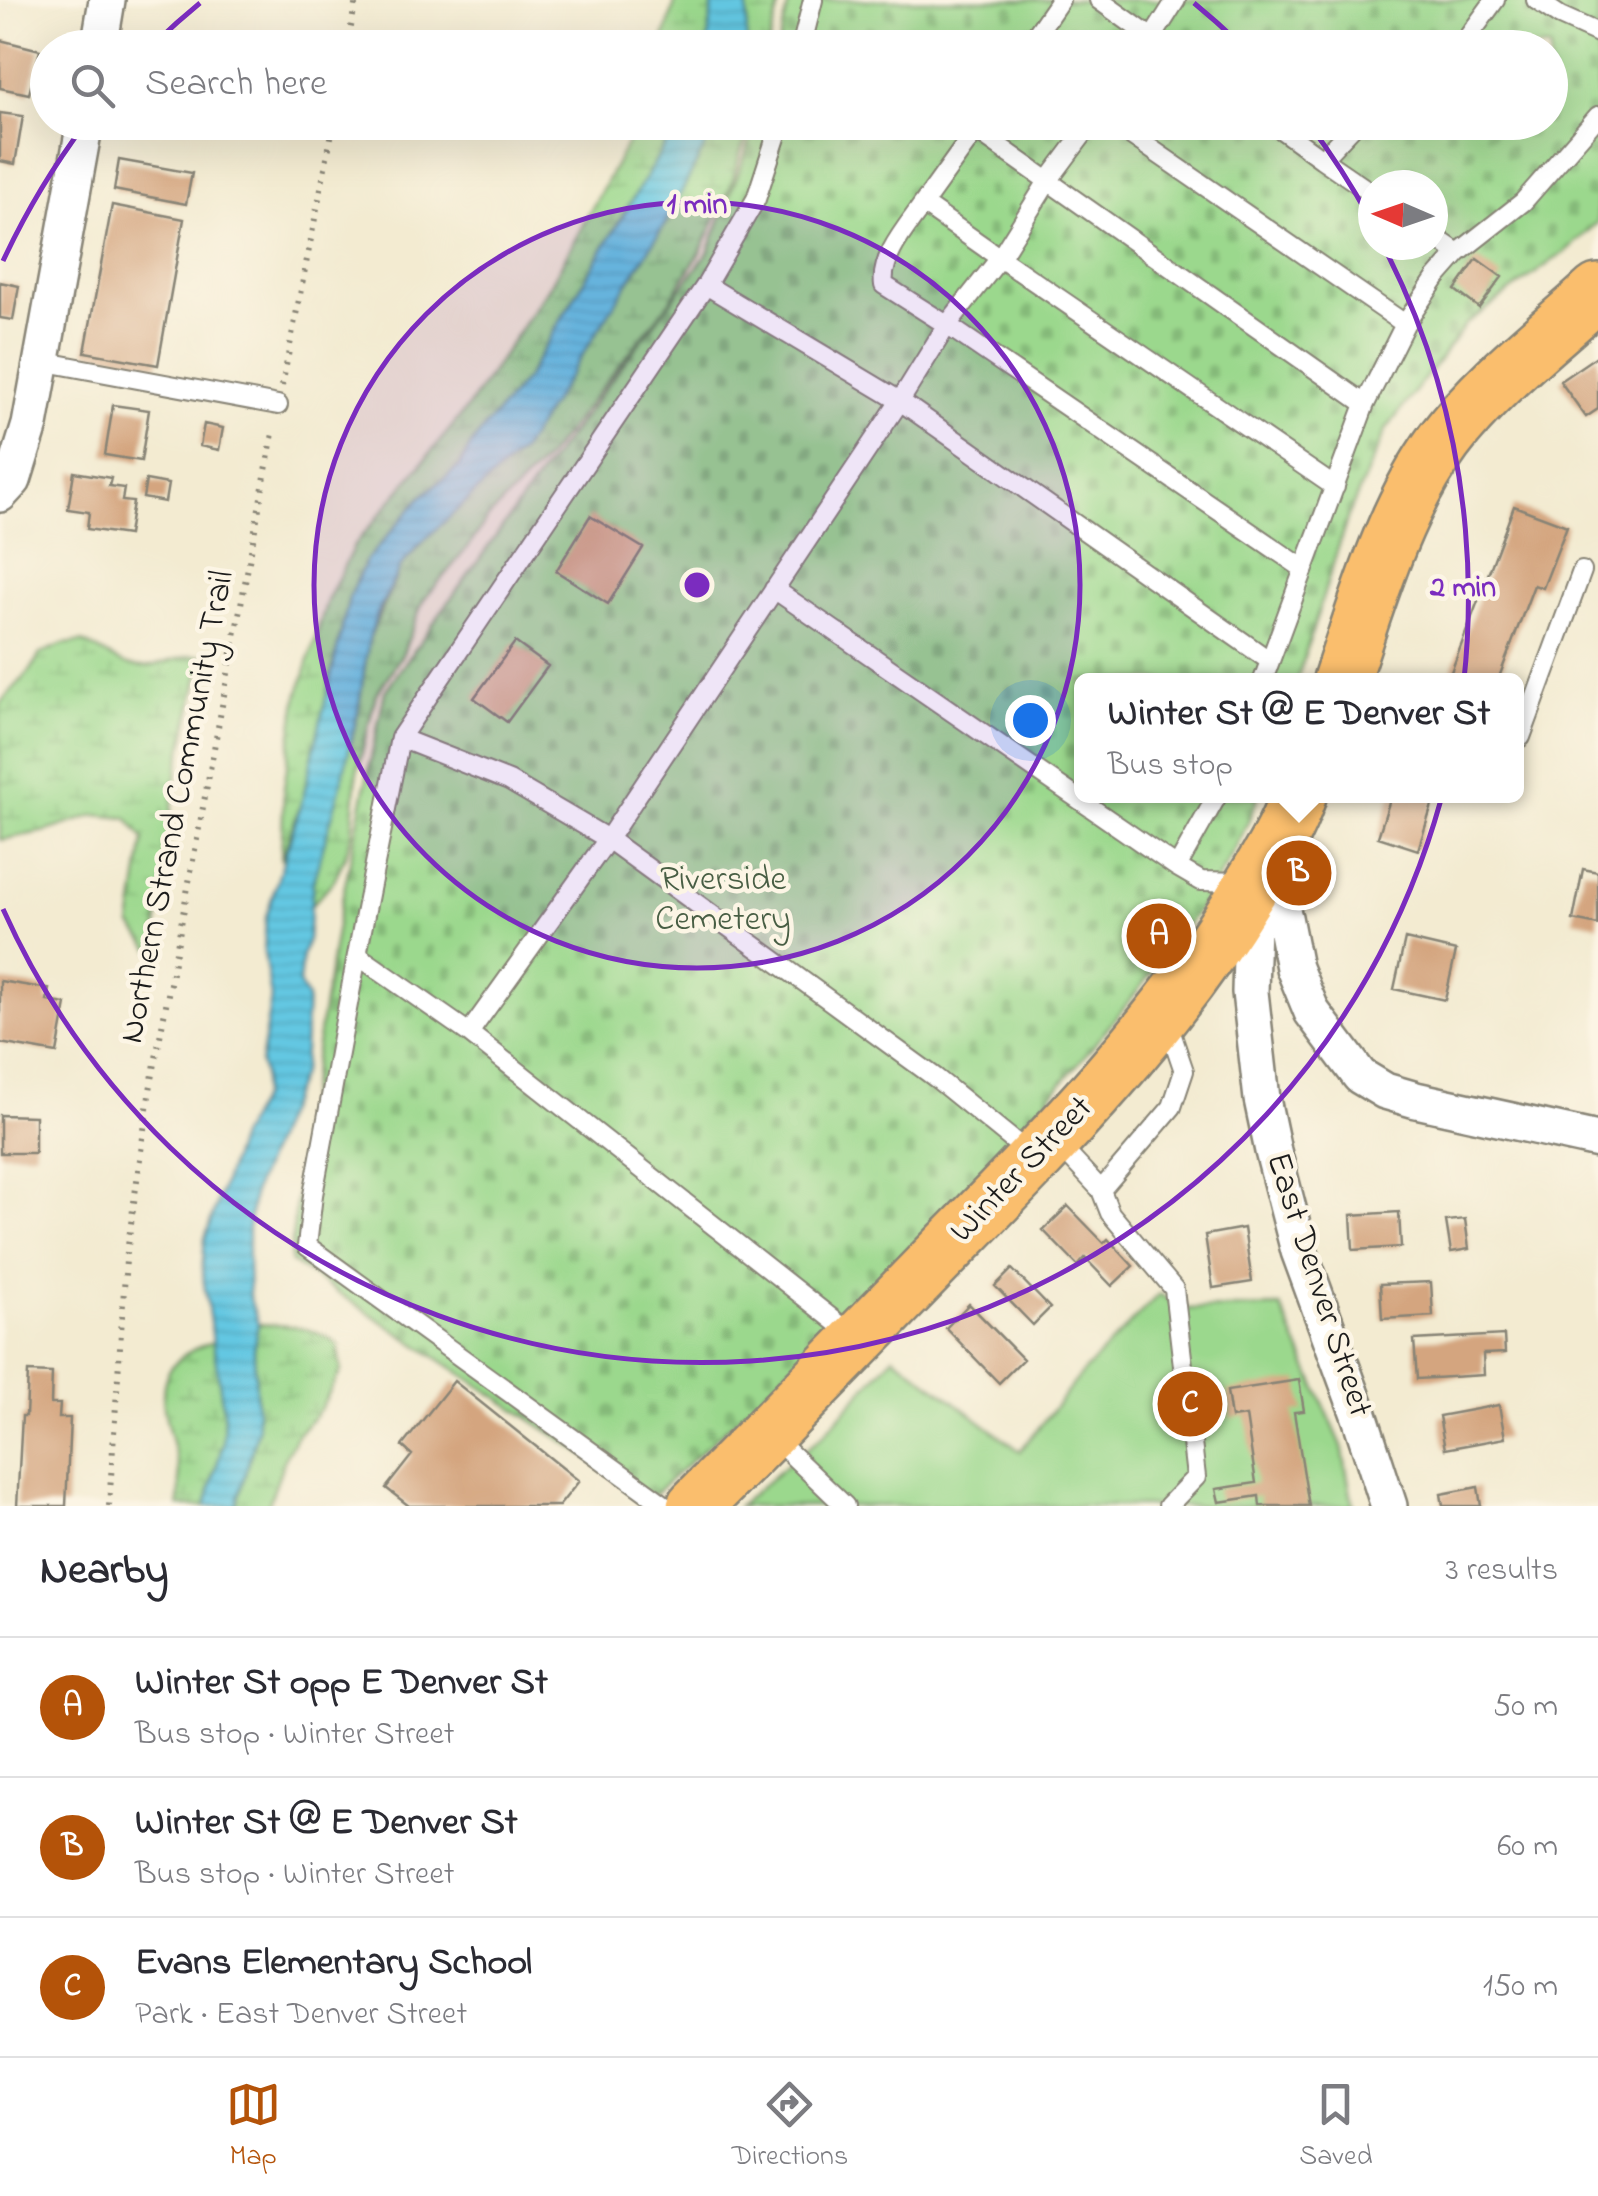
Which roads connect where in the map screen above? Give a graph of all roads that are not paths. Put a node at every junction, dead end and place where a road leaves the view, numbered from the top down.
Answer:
1 (108, 0) edge
2 (813, 0) edge
3 (1060, 0) edge
4 (1099, 0) edge
5 (1176, 0) edge
6 (1495, 0) edge
7 (1536, 0) edge
8 (102, 30) edge
9 (806, 30) edge
10 (1039, 30) edge
11 (1136, 30) edge
12 (1161, 30) edge
13 (1473, 30) edge
14 (1598, 33) edge
15 (1598, 116) edge
16 (82, 140) edge
17 (776, 140) edge
18 (968, 140) edge
19 (996, 140) edge
20 (1078, 140) edge
21 (1138, 140) edge
22 (1296, 140) edge
23 (1340, 140) edge
24 (1322, 158) junction
25 (1048, 180) junction
26 (1358, 183) edge
27 (923, 204) junction
28 (1448, 246) edge
29 (1458, 253) junction
30 (1000, 258) junction
31 (706, 285) junction
32 (1598, 292) edge
33 (1405, 324) junction
34 (947, 325) junction
35 (41, 361) junction
36 (900, 401) junction
37 (278, 404) road end
38 (1366, 404) junction
39 (1335, 487) junction
40 (0, 494) edge
41 (1304, 569) junction
42 (1582, 571) dead end
43 (774, 589) junction
44 (1270, 660) junction
45 (1265, 673) edge
46 (1343, 673) edge
47 (1524, 730) edge
48 (400, 738) junction
49 (1074, 796) edge
50 (1084, 803) edge
51 (1213, 803) edge
52 (1295, 803) edge
53 (608, 840) junction
54 (1177, 867) junction
55 (1254, 882) junction
56 (357, 955) junction
57 (1165, 1014) junction
58 (469, 1033) junction
59 (1598, 1140) edge
60 (1044, 1148) junction
61 (1101, 1190) junction
62 (858, 1340) junction
63 (768, 1432) junction
64 (666, 1506) edge
65 (695, 1506) edge
66 (846, 1506) edge
67 (1168, 1506) edge
68 (1389, 1506) edge

1 - 8 street
2 - 9 lane
3 - 10 lane
4 - 11 lane
5 - 12 lane
6 - 13 lane
7 - 14 lane
15 - 29 lane
16 - 35 street
17 - 31 lane
18 - 27 lane
19 - 25 lane
20 - 25 lane
21 - 33 lane
22 - 24 lane
23 - 24 lane
24 - 26 lane
25 - 30 lane
25 - 38 lane
27 - 30 lane
27 - 34 lane
28 - 29 lane
29 - 33 lane
30 - 34 lane
30 - 39 lane
31 - 36 lane
31 - 48 lane
32 - 46 main road
33 - 38 lane
34 - 36 lane
34 - 41 lane
35 - 37 lane
35 - 40 street
36 - 43 lane
36 - 44 lane
38 - 39 lane
39 - 41 lane
41 - 44 lane
42 - 47 lane
43 - 49 lane
43 - 53 lane
44 - 45 lane
48 - 53 lane
48 - 56 lane
50 - 54 lane
51 - 54 lane
52 - 55 main road, Winter Street
53 - 58 lane
53 - 60 lane
54 - 55 lane
55 - 57 main road, Winter Street
55 - 59 street
55 - 68 street, East Denver Street
56 - 58 lane
56 - 64 lane
57 - 60 main road, Winter Street
57 - 61 lane
58 - 62 lane
60 - 61 lane
60 - 62 main road, Winter Street
61 - 67 lane
62 - 63 main road, Winter Street
63 - 65 main road, Winter Street
63 - 66 lane

